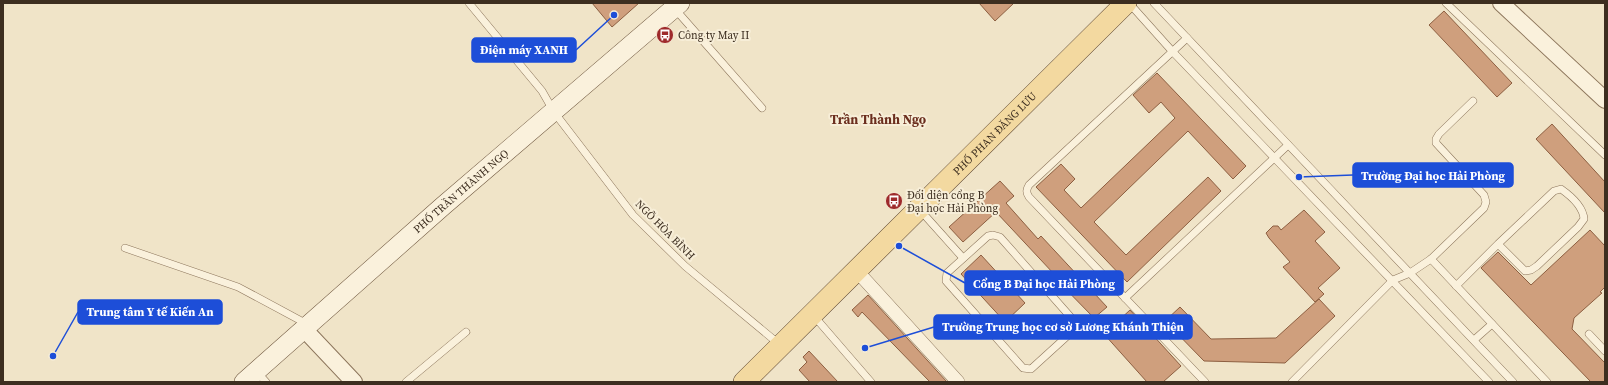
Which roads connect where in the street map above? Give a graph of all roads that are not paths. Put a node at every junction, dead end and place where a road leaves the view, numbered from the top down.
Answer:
1 (470, 3) edge
2 (1127, 3) edge
3 (1154, 3) edge
4 (1446, 3) edge
5 (1501, 3) edge
6 (677, 6) edge
7 (1187, 38) junction
8 (1172, 51) junction
9 (1605, 100) edge
10 (1473, 101) dead end
11 (762, 108) dead end
12 (554, 112) junction
13 (1288, 145) junction
14 (1605, 155) edge
15 (1275, 158) junction
16 (918, 208) junction
17 (1498, 244) junction
18 (125, 248) dead end
19 (962, 258) junction
20 (1432, 259) junction
21 (856, 270) junction
22 (1410, 273) junction
23 (1393, 280) junction
24 (1456, 286) junction
25 (1125, 298) junction
26 (812, 314) junction
27 (1492, 324) junction
28 (306, 327) junction
29 (466, 332) dead end
30 (1589, 334) dead end
31 (1474, 340) junction
32 (780, 346) junction
33 (1605, 351) edge
34 (255, 378) edge
35 (354, 382) edge
36 (406, 382) edge
37 (744, 382) edge
38 (871, 382) edge
39 (958, 382) edge
40 (1205, 382) edge
41 (1292, 382) edge
42 (1489, 382) edge
43 (1513, 382) edge
44 (1548, 382) edge

1 - 12 lane, NGÕ HÒA BÌNH
2 - 8 lane
2 - 16 main road, PHỐ PHAN ĐĂNG LƯU
3 - 7 lane
4 - 14 lane
5 - 9 street
6 - 11 lane
6 - 12 main road, PHỐ TRẦN THÀNH NGỌ
7 - 8 lane
7 - 13 lane
8 - 15 lane
8 - 25 lane
10 - 20 lane
12 - 28 main road, PHỐ TRẦN THÀNH NGỌ
12 - 32 lane, NGÕ HÒA BÌNH
13 - 15 lane
13 - 22 lane
15 - 23 lane
15 - 25 lane
16 - 19 lane
16 - 21 main road, PHỐ PHAN ĐĂNG LƯU
17 - 17 lane
17 - 24 lane
18 - 28 lane
19 - 19 lane
20 - 22 lane
20 - 24 lane
21 - 26 main road, PHỐ PHAN ĐĂNG LƯU
21 - 39 street
22 - 23 lane
22 - 31 lane
23 - 41 lane
23 - 42 lane
24 - 27 lane
25 - 40 lane
26 - 32 main road, PHỐ PHAN ĐĂNG LƯU
26 - 38 lane
27 - 31 lane
27 - 44 lane
28 - 34 main road, PHỐ TRẦN THÀNH NGỌ
28 - 35 street
29 - 36 lane
30 - 33 lane
31 - 43 lane
32 - 37 main road, PHỐ PHAN ĐĂNG LƯU

